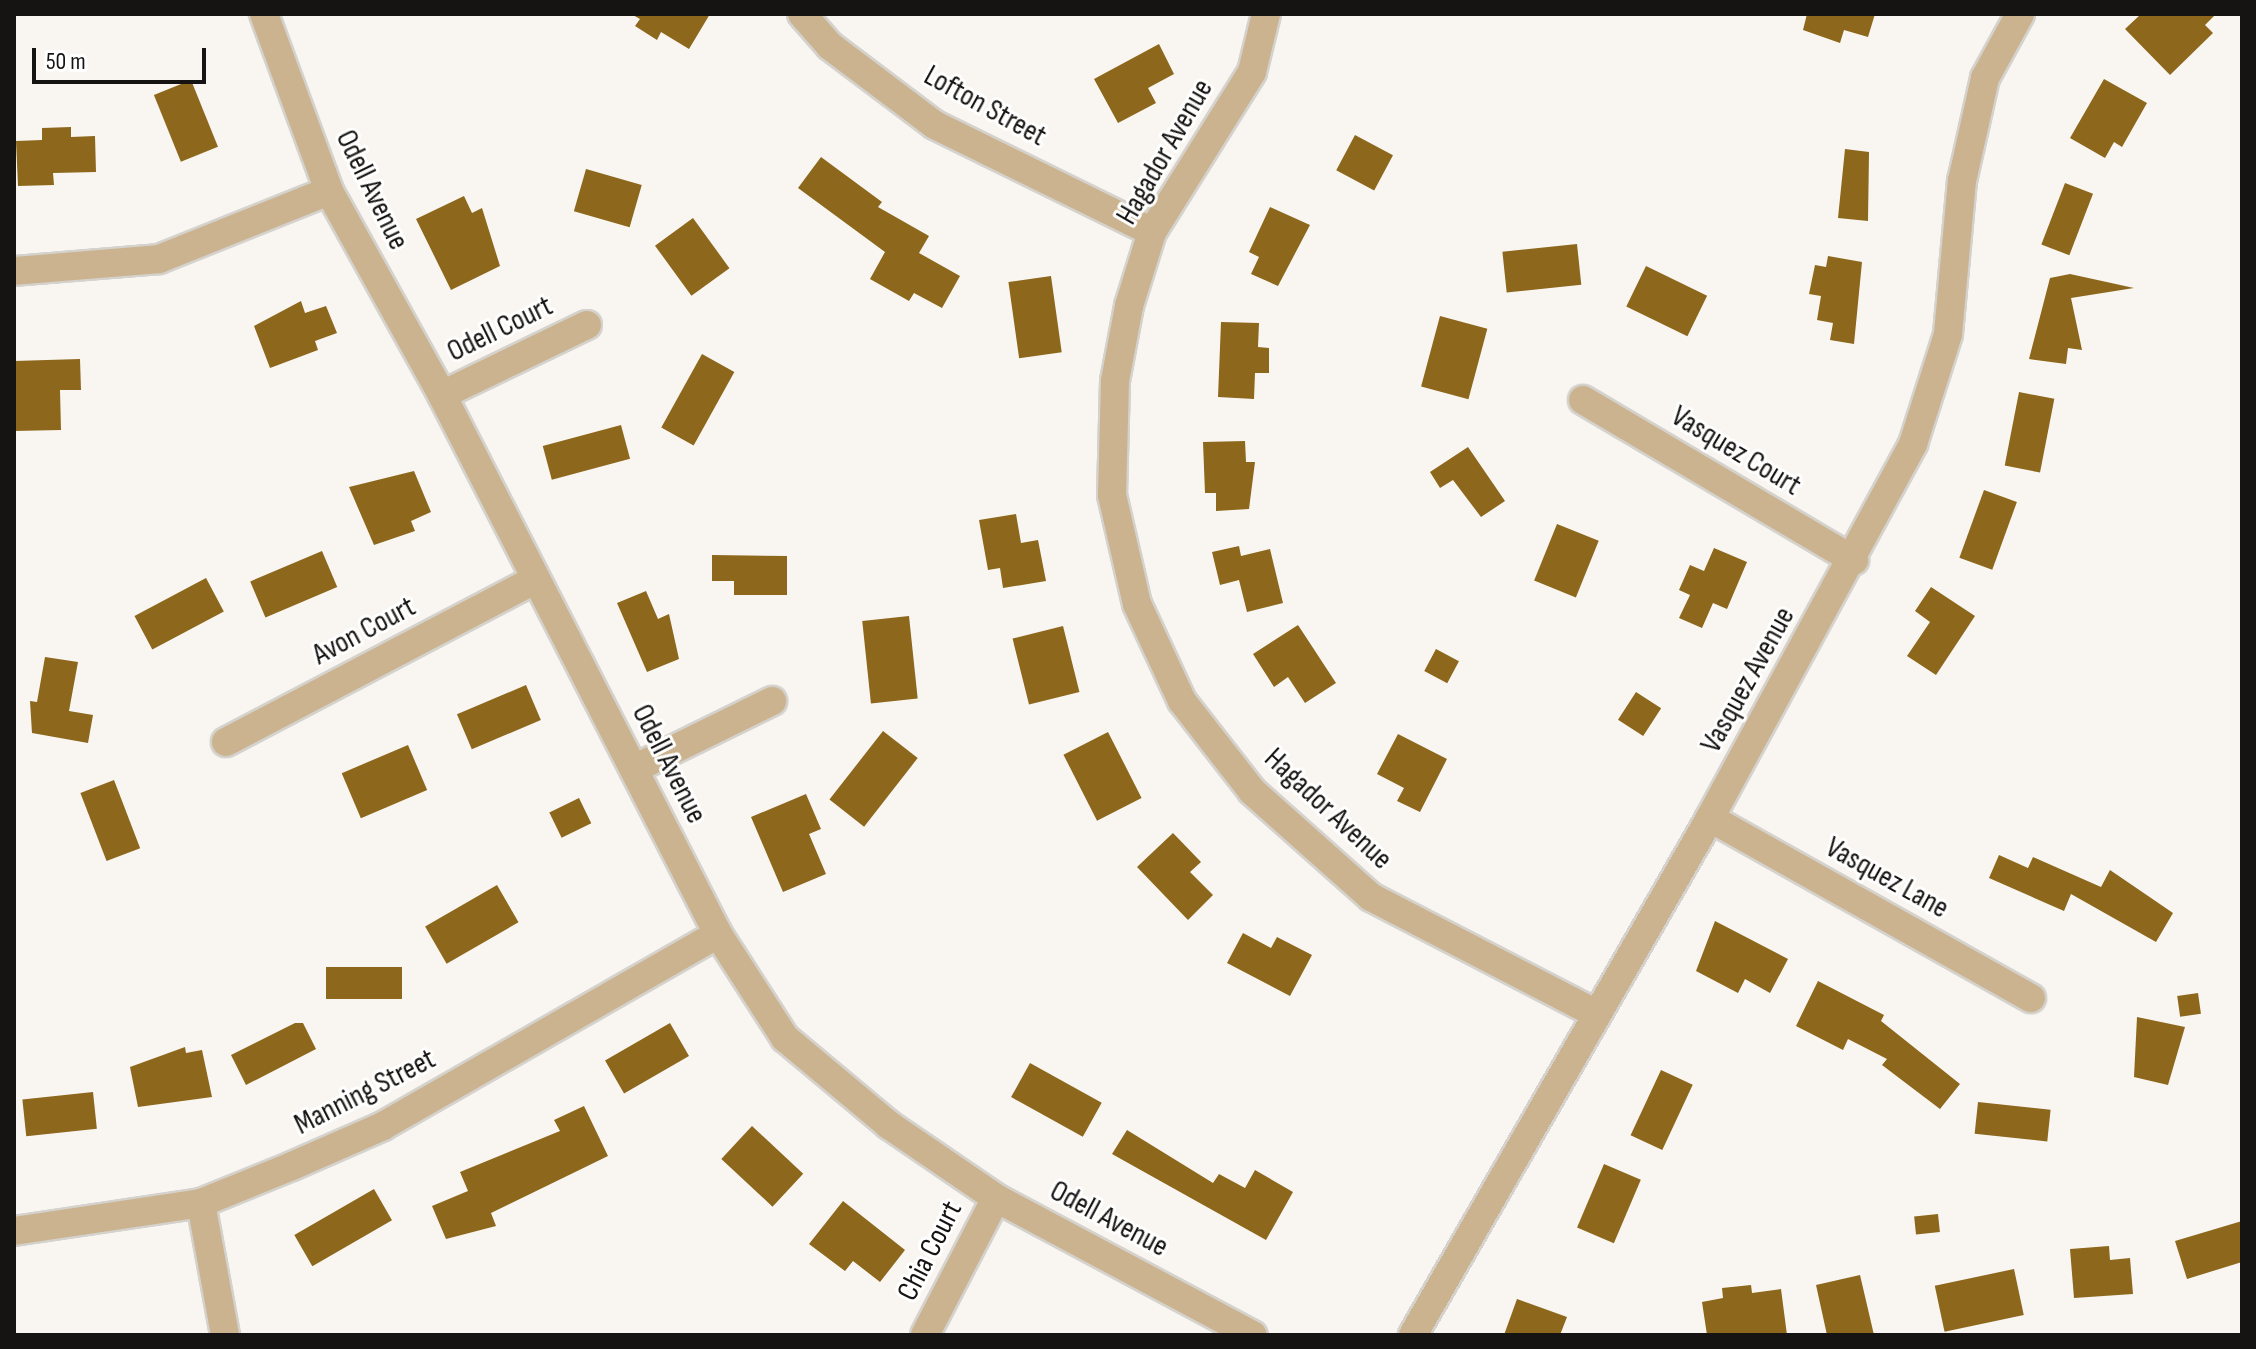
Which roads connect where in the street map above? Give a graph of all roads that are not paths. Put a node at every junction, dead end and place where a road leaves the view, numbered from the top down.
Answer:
1 (264, 14) edge
2 (802, 14) edge
3 (1266, 14) edge
4 (2020, 14) edge
5 (329, 191) junction
6 (1152, 232) junction
7 (14, 271) edge
8 (587, 325) dead end
9 (442, 395) junction
10 (1583, 400) dead end
11 (1854, 560) junction
12 (533, 581) junction
13 (772, 701) dead end
14 (226, 742) dead end
15 (634, 769) junction
16 (1710, 818) junction
17 (718, 934) junction
18 (2031, 998) dead end
19 (1593, 1012) junction
20 (996, 1198) junction
21 (201, 1203) junction
22 (14, 1231) edge
23 (225, 1335) edge
24 (925, 1335) edge
25 (1253, 1335) edge
26 (1413, 1335) edge

1 - 5 street, Odell Avenue
2 - 6 street, Lofton Street
3 - 6 street, Hagador Avenue
4 - 11 street, Vasquez Avenue
5 - 7 street
5 - 9 street, Odell Avenue
6 - 19 street, Hagador Avenue
8 - 9 street, Odell Court
9 - 12 street, Odell Avenue
10 - 11 street, Vasquez Court
11 - 16 street, Vasquez Avenue
12 - 14 street, Avon Court
12 - 15 street, Odell Avenue
13 - 15 street
15 - 17 street, Odell Avenue
16 - 18 street, Vasquez Lane
16 - 19 street, Vasquez Avenue
17 - 20 street, Odell Avenue
17 - 21 street, Manning Street
19 - 26 street, Vasquez Avenue
20 - 24 street, Chia Court
20 - 25 street, Odell Avenue
21 - 22 street, Manning Street
21 - 23 street

